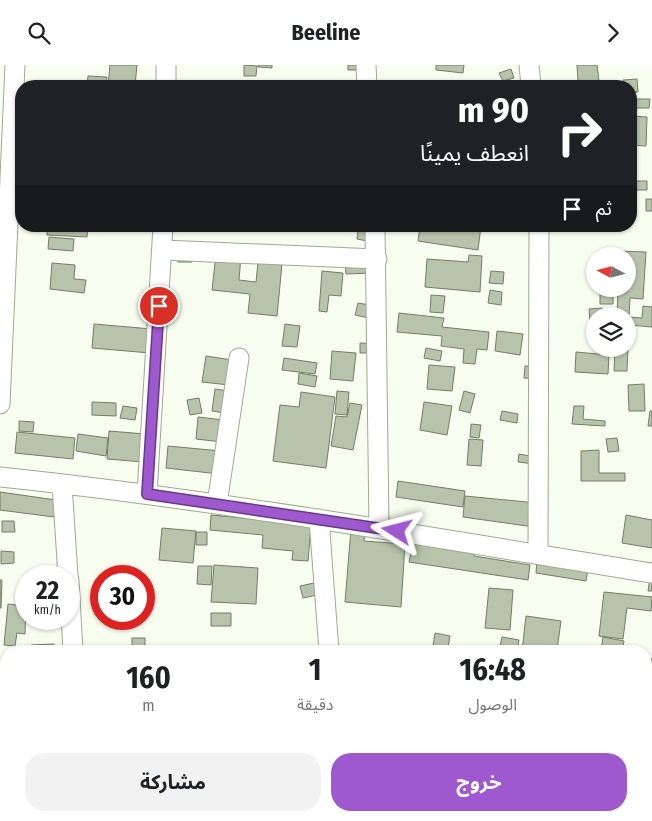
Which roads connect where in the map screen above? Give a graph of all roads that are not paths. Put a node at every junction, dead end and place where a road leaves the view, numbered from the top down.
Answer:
1 (15, 65) edge
2 (166, 65) edge
3 (366, 65) edge
4 (530, 65) edge
5 (166, 80) edge
6 (367, 80) edge
7 (531, 80) edge
8 (163, 232) edge
9 (375, 232) edge
10 (539, 232) edge
11 (163, 250) junction
12 (377, 259) junction
13 (1, 354) edge
14 (240, 358) dead end
15 (0, 404) edge
16 (0, 477) edge
17 (62, 484) junction
18 (147, 494) junction
19 (217, 504) junction
20 (319, 519) junction
21 (379, 529) junction
22 (538, 554) junction
23 (67, 565) edge
24 (652, 573) edge
25 (72, 630) edge
26 (73, 645) edge
27 (329, 645) edge

1 - 13 street
2 - 5 street
3 - 6 street
4 - 7 street
8 - 11 street
9 - 12 street
10 - 22 street
11 - 12 street
11 - 18 street
12 - 21 street
13 - 15 street
14 - 19 street
16 - 17 street
17 - 18 street
17 - 23 street
18 - 19 street
19 - 20 street
20 - 21 street
20 - 27 street
21 - 22 street
22 - 24 street
25 - 26 street

